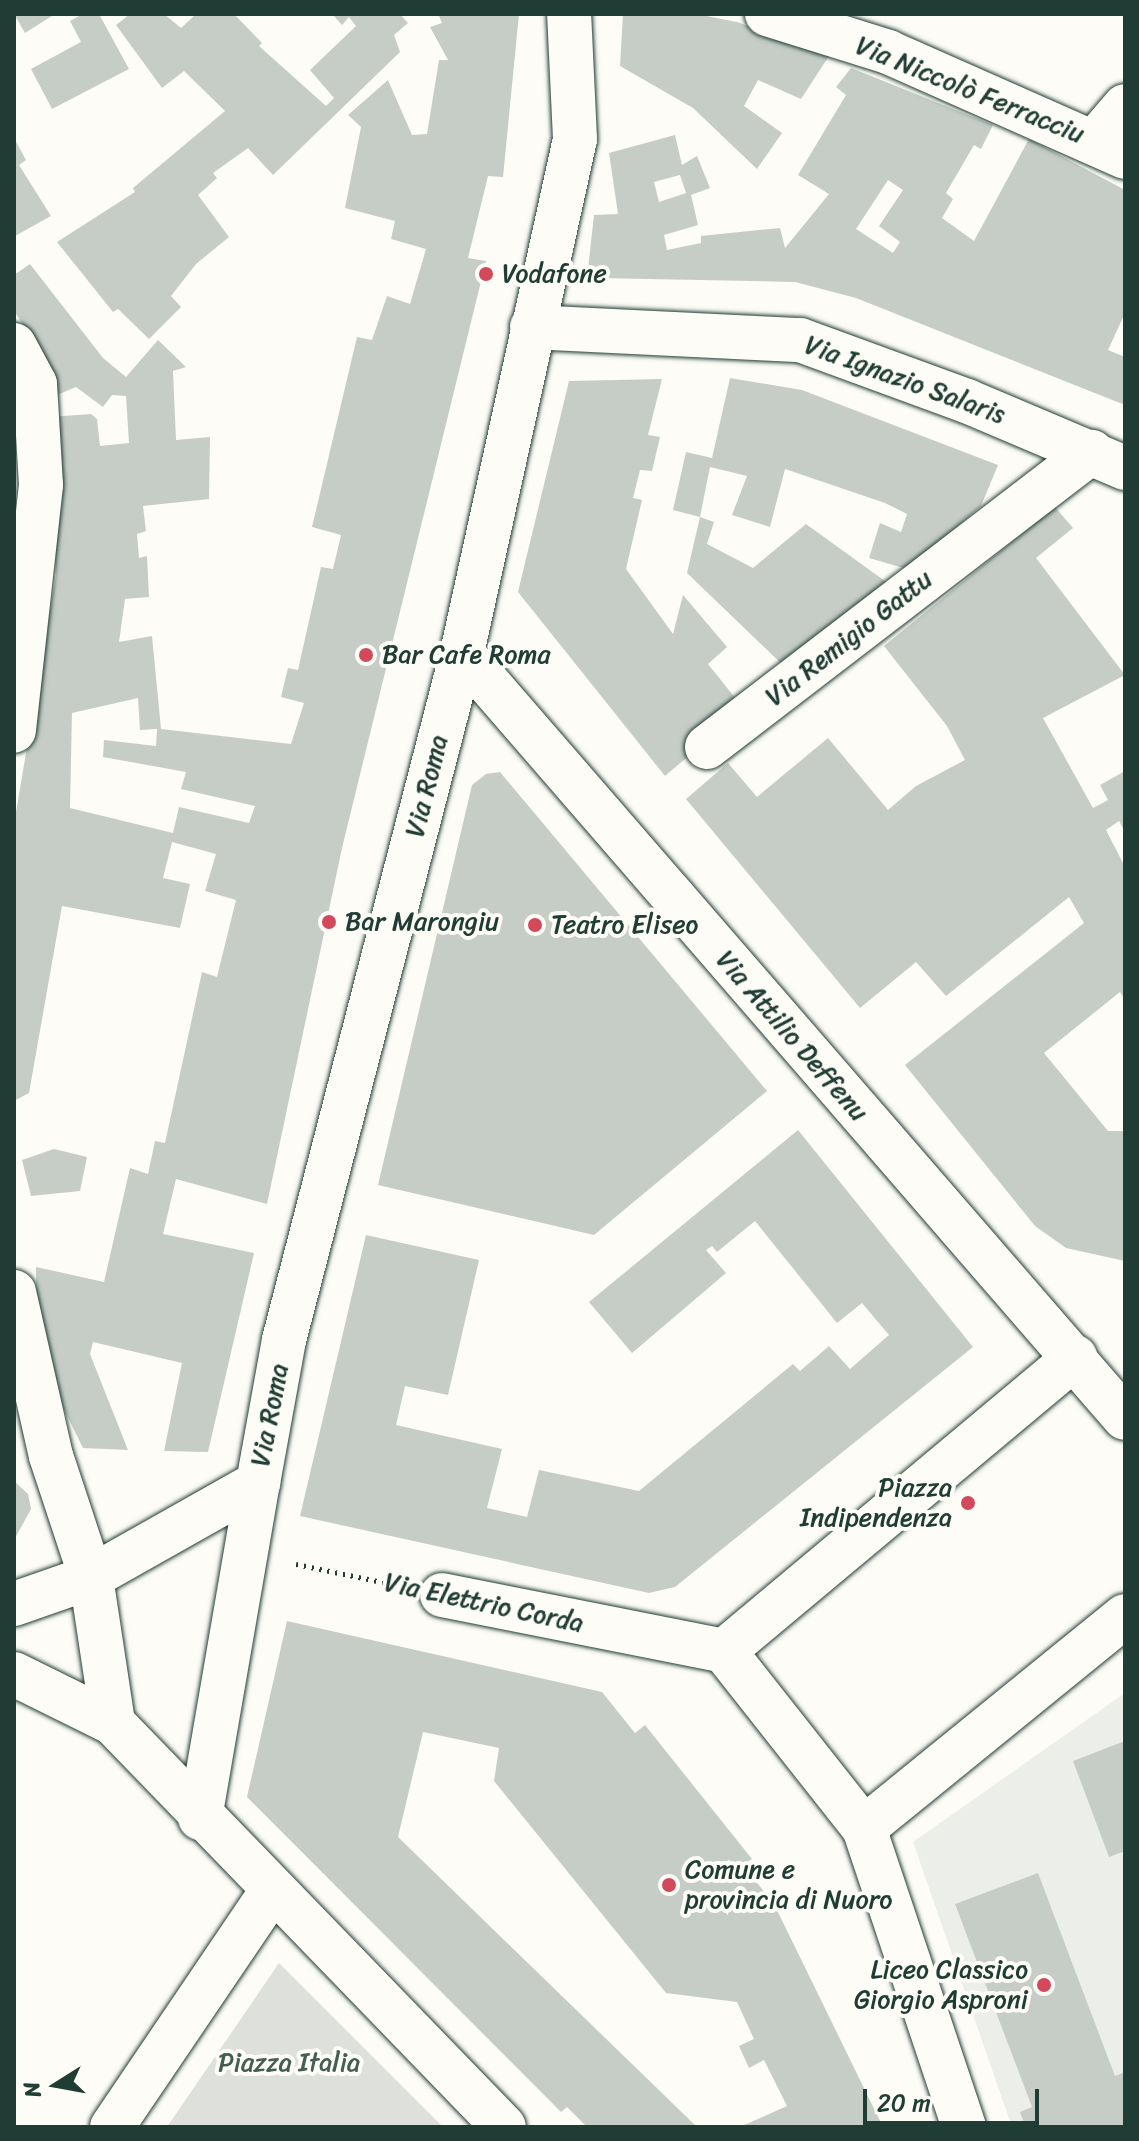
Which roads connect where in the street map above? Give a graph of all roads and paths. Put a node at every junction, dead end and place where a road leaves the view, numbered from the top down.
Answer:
1 (569, 14) edge
2 (767, 14) edge
3 (1125, 106) edge
4 (1110, 149) edge
5 (532, 327) junction
6 (14, 345) edge
7 (1108, 460) edge
8 (462, 653) junction
9 (14, 731) edge
10 (707, 747) dead end
11 (14, 1292) edge
12 (1075, 1357) junction
13 (1125, 1418) edge
14 (33, 1448) edge
15 (258, 1483) junction
16 (244, 1553) junction
17 (91, 1577) junction
18 (442, 1595) joint
19 (14, 1604) edge
20 (1125, 1616) edge
21 (724, 1651) junction
22 (14, 1674) edge
23 (113, 1723) junction
24 (200, 1818) junction
25 (864, 1828) junction
26 (273, 1889) junction
27 (112, 2127) edge
28 (504, 2127) edge
29 (964, 2127) edge

1 - 5 street, Via Roma
2 - 4 street, Via Niccolò Ferracciu
3 - 4 street
5 - 7 street, Via Ignazio Salaris
5 - 8 street, Via Roma
6 - 9 street
7 - 10 street, Via Remigio Gattu
8 - 12 street, Via Attilio Deffenu
8 - 15 street, Via Roma
11 - 14 street
12 - 13 street, Via Attilio Deffenu
12 - 21 street
14 - 17 street
15 - 16 street, Via Roma
15 - 17 street
16 - 18 path, Via Elettrio Corda
16 - 24 street
17 - 19 street
17 - 23 street
18 - 21 street, Via Elettrio Corda
20 - 25 street
21 - 25 street
22 - 23 street
23 - 24 street
24 - 26 street
25 - 29 street
26 - 27 street
26 - 28 street

